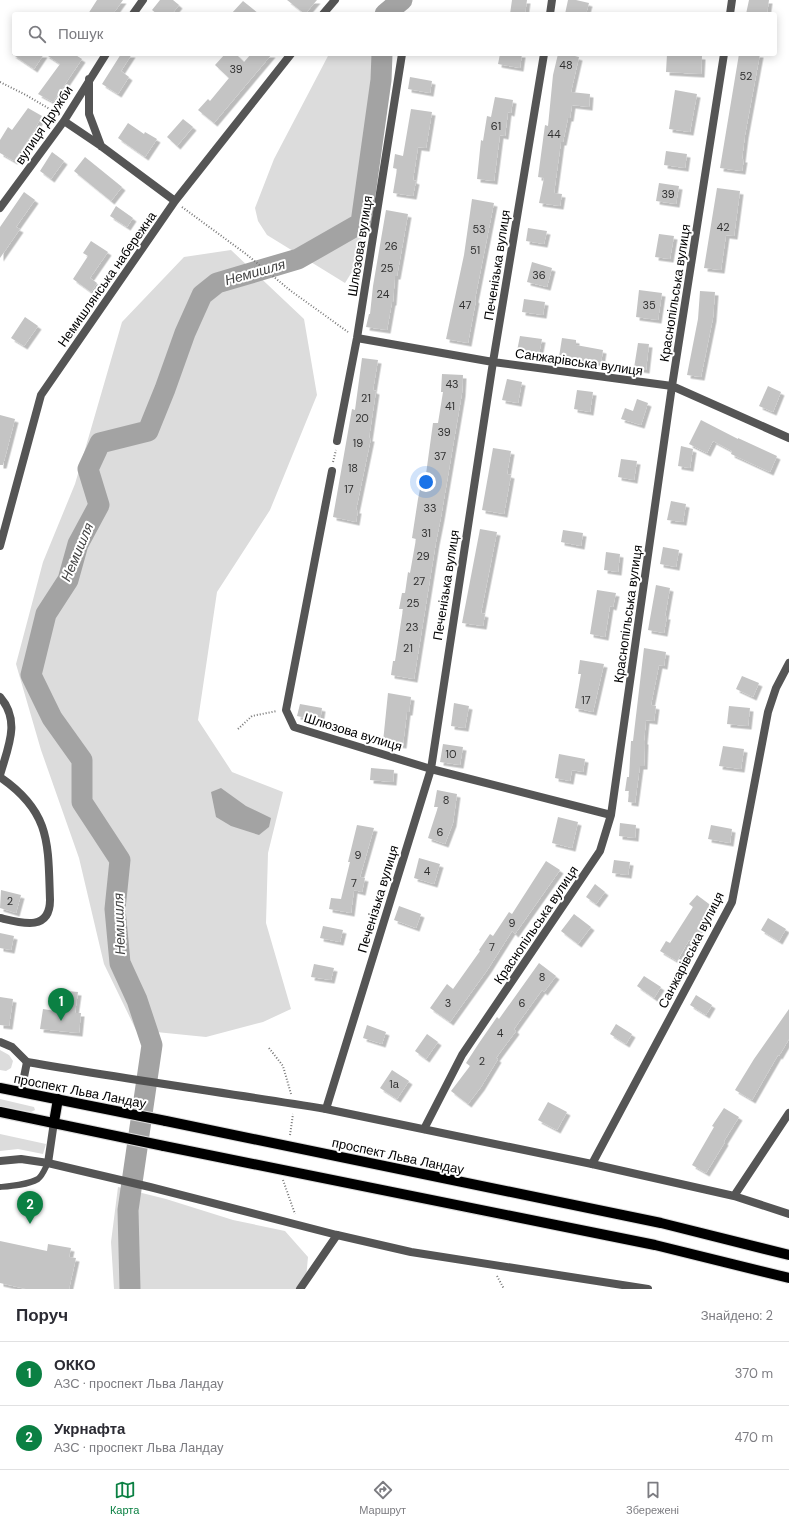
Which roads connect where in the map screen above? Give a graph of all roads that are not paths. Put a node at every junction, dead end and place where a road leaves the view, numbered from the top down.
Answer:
1 (143, 0) edge
2 (552, 0) edge
3 (732, 0) edge
4 (332, 1) edge
5 (134, 12) edge
6 (324, 12) edge
7 (550, 12) edge
8 (730, 12) edge
9 (105, 56) edge
10 (289, 56) edge
11 (402, 56) edge
12 (544, 56) edge
13 (724, 56) edge
14 (89, 79) junction
15 (64, 121) junction
16 (101, 146) junction
17 (175, 201) junction
18 (0, 208) edge
19 (357, 338) junction
20 (493, 362) junction
21 (672, 386) junction
22 (789, 438) edge
23 (337, 441) dead end
24 (332, 471) dead end
25 (0, 546) edge
26 (789, 664) edge
27 (0, 697) edge
28 (430, 769) junction
29 (0, 776) edge
30 (611, 815) junction
31 (0, 918) edge
32 (0, 1042) edge
33 (27, 1062) junction
34 (0, 1088) edge
35 (21, 1092) junction
36 (58, 1099) junction
37 (326, 1109) junction
38 (0, 1112) edge
39 (789, 1113) edge
40 (54, 1122) junction
41 (424, 1129) junction
42 (0, 1161) edge
43 (48, 1163) junction
44 (592, 1164) junction
45 (0, 1188) edge
46 (734, 1196) junction
47 (789, 1214) edge
48 (337, 1235) junction
49 (789, 1255) edge
50 (789, 1278) edge
51 (300, 1289) edge
52 (648, 1289) edge

1 - 5 street
2 - 7 street
3 - 8 street
4 - 6 street
9 - 14 street, вулиця Дружби
10 - 17 street, Немишлянська набережна
11 - 19 street, Шлюзова вулиця
12 - 20 street, Печенізька вулиця
13 - 21 street, Краснопільська вулиця
14 - 15 street, вулиця Дружби
14 - 16 street
15 - 16 street
15 - 18 street, вулиця Дружби
16 - 17 street
17 - 25 street, Немишлянська набережна
19 - 20 street, Санжарівська вулиця
19 - 23 street, Шлюзова вулиця
20 - 21 street, Санжарівська вулиця
20 - 28 street, Печенізька вулиця
21 - 22 street, Санжарівська вулиця
21 - 30 street, Краснопільська вулиця
24 - 28 street, Шлюзова вулиця
26 - 44 street, Санжарівська вулиця
27 - 29 street
28 - 30 street, Шлюзова вулиця
28 - 37 street, Печенізька вулиця
29 - 31 street
30 - 41 street, Краснопільська вулиця
32 - 33 street
33 - 35 street
33 - 37 street
34 - 35 main road, проспект Льва Ландау
35 - 36 main road, проспект Льва Ландау
36 - 40 main road
36 - 49 main road, проспект Льва Ландау, bridge
37 - 41 street
38 - 40 main road
39 - 46 street
40 - 43 street
40 - 50 main road, bridge
41 - 44 street
42 - 43 street
43 - 45 lane
43 - 48 street
44 - 46 street
46 - 47 street
48 - 51 street
48 - 52 street

